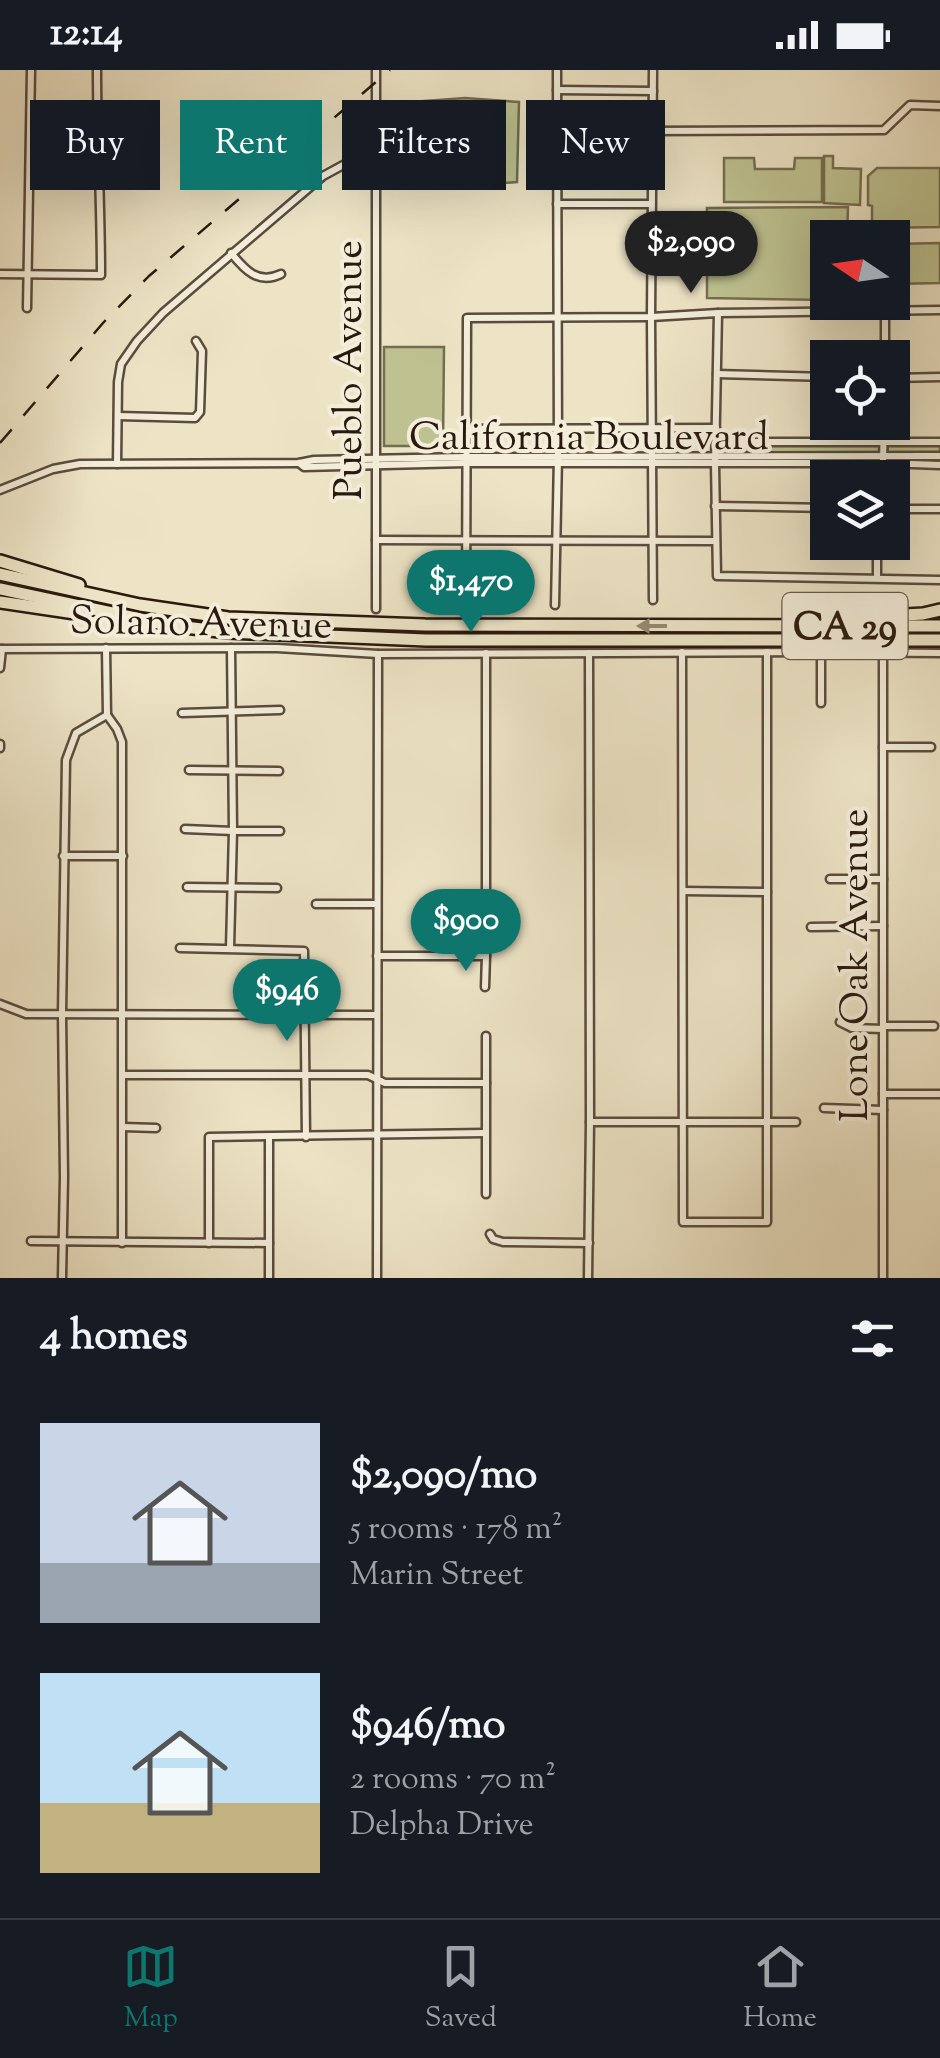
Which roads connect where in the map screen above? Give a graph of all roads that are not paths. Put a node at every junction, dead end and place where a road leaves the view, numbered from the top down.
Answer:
1 (30, 70) edge
2 (97, 70) edge
3 (376, 70) edge
4 (557, 70) edge
5 (653, 70) edge
6 (556, 90) junction
7 (653, 92) junction
8 (376, 100) edge
9 (653, 100) edge
10 (940, 106) edge
11 (665, 131) edge
12 (342, 165) edge
13 (377, 190) edge
14 (651, 190) edge
15 (557, 204) junction
16 (651, 204) junction
17 (232, 253) junction
18 (0, 274) edge
19 (27, 274) junction
20 (280, 274) dead end
21 (27, 308) dead end
22 (940, 310) edge
23 (910, 311) edge
24 (810, 312) edge
25 (718, 313) junction
26 (557, 316) junction
27 (651, 317) junction
28 (196, 341) dead end
29 (717, 374) junction
30 (810, 376) edge
31 (940, 377) edge
32 (910, 378) edge
33 (118, 416) junction
34 (557, 428) junction
35 (653, 428) junction
36 (716, 428) junction
37 (466, 429) junction
38 (730, 442) dead end
39 (884, 442) junction
40 (940, 442) edge
41 (940, 456) edge
42 (466, 460) junction
43 (558, 460) junction
44 (652, 460) junction
45 (810, 460) edge
46 (883, 460) joint
47 (715, 461) junction
48 (376, 463) junction
49 (910, 463) edge
50 (117, 464) junction
51 (940, 466) edge
52 (0, 490) edge
53 (715, 506) junction
54 (810, 508) edge
55 (910, 509) edge
56 (940, 509) edge
57 (376, 540) junction
58 (465, 540) junction
59 (556, 540) junction
60 (652, 541) junction
61 (715, 541) junction
62 (0, 560) edge
63 (876, 560) edge
64 (0, 574) edge
65 (876, 578) junction
66 (940, 580) edge
67 (0, 589) edge
68 (653, 600) dead end
69 (0, 602) edge
70 (140, 605) junction
71 (555, 605) dead end
72 (376, 610) dead end
73 (940, 610) edge
74 (466, 614) dead end
75 (168, 625) junction
76 (750, 626) junction
77 (940, 626) edge
78 (940, 641) edge
79 (106, 648) junction
80 (231, 648) junction
81 (1, 649) edge
82 (682, 652) junction
83 (767, 652) junction
84 (821, 652) junction
85 (883, 652) junction
86 (486, 653) junction
87 (589, 653) junction
88 (940, 653) edge
89 (378, 654) junction
90 (0, 668) edge
91 (821, 704) dead end
92 (280, 710) dead end
93 (231, 711) junction
94 (182, 713) dead end
95 (107, 714) junction
96 (883, 747) junction
97 (931, 747) dead end
98 (189, 770) dead end
99 (233, 770) junction
100 (279, 771) dead end
101 (185, 828) dead end
102 (280, 831) dead end
103 (234, 832) junction
104 (63, 856) junction
105 (124, 856) junction
106 (830, 879) dead end
107 (883, 879) junction
108 (187, 887) dead end
109 (231, 888) junction
110 (278, 888) dead end
111 (683, 891) junction
112 (766, 892) junction
113 (316, 904) dead end
114 (376, 904) junction
115 (883, 926) junction
116 (811, 927) dead end
117 (180, 948) dead end
118 (230, 948) junction
119 (377, 956) junction
120 (486, 956) junction
121 (486, 986) dead end
122 (0, 1004) edge
123 (62, 1014) junction
124 (123, 1014) junction
125 (305, 1015) junction
126 (377, 1015) junction
127 (840, 1022) dead end
128 (934, 1026) dead end
129 (883, 1027) junction
130 (486, 1036) dead end
131 (123, 1074) junction
132 (306, 1075) junction
133 (376, 1079) junction
134 (486, 1083) junction
135 (883, 1094) junction
136 (940, 1094) edge
137 (824, 1108) dead end
138 (883, 1110) junction
139 (684, 1120) junction
140 (768, 1121) junction
141 (590, 1122) junction
142 (796, 1122) dead end
143 (123, 1128) junction
144 (156, 1128) dead end
145 (485, 1134) junction
146 (306, 1136) junction
147 (376, 1136) junction
148 (269, 1137) junction
149 (486, 1194) dead end
150 (490, 1234) dead end
151 (31, 1242) dead end
152 (62, 1242) junction
153 (122, 1242) junction
154 (209, 1242) junction
155 (588, 1242) junction
156 (269, 1243) junction
157 (62, 1278) edge
158 (269, 1278) edge
159 (376, 1278) edge
160 (588, 1278) edge
161 (883, 1278) edge

1 - 19 street
2 - 19 street
3 - 8 street, Pueblo Avenue
4 - 6 street
5 - 7 street
6 - 7 street
6 - 15 street
7 - 9 street
10 - 11 street
12 - 17 street
13 - 48 street, Pueblo Avenue
14 - 16 street
15 - 16 street
15 - 26 street
16 - 27 street
17 - 20 street
17 - 33 street
18 - 19 street
19 - 21 street
22 - 23 street
24 - 25 street
25 - 27 street
25 - 29 street
26 - 27 street
26 - 34 street
26 - 37 street
27 - 35 street
28 - 33 street
29 - 30 street
29 - 36 street
31 - 32 street
33 - 50 street
34 - 35 street
34 - 37 street
34 - 43 street
35 - 36 street
35 - 44 street
36 - 47 street
37 - 42 street
38 - 39 street
39 - 40 street
39 - 46 street
41 - 46 street, California Boulevard
42 - 43 street, California Boulevard
42 - 48 street, California Boulevard
42 - 58 street
43 - 44 street, California Boulevard
43 - 59 street
44 - 47 street, California Boulevard
44 - 60 street
45 - 47 street, California Boulevard
47 - 53 street
48 - 50 street, California Boulevard
48 - 57 street, Pueblo Avenue
49 - 51 street, California Boulevard
50 - 52 street, California Boulevard
53 - 54 street
53 - 61 street
55 - 56 street
57 - 58 street
57 - 72 street, Pueblo Avenue
58 - 59 street
58 - 74 street
59 - 60 street
59 - 71 street
60 - 61 street
60 - 68 street
61 - 65 street
62 - 70 highway
63 - 65 street
64 - 70 highway, CA 29
65 - 66 street
67 - 75 highway, CA 29
69 - 75 highway
76 -> 70 highway, CA 29
73 - 76 highway
75 - 78 highway, CA 29
76 - 77 highway, CA 29
79 - 80 street, Solano Avenue
79 - 81 street, Solano Avenue
79 - 95 street
80 - 89 street, Solano Avenue
80 - 93 street
81 - 90 street
82 - 83 street, Solano Avenue
82 - 87 street, Solano Avenue
82 - 111 street
83 - 84 street, Solano Avenue
83 - 112 street
84 - 85 street, Solano Avenue
84 - 91 street
85 - 88 street, Solano Avenue
85 - 96 street, Lone Oak Avenue
86 - 87 street, Solano Avenue
86 - 89 street, Solano Avenue
86 - 120 street
87 - 141 street
89 - 114 street
92 - 93 street
93 - 94 street
93 - 99 street
95 - 104 street
95 - 105 street
96 - 97 street
96 - 107 street, Lone Oak Avenue
98 - 99 street
99 - 100 street
99 - 103 street
101 - 103 street
102 - 103 street
103 - 109 street
104 - 105 street
104 - 123 street
105 - 124 street
106 - 107 street
107 - 115 street, Lone Oak Avenue
108 - 109 street
109 - 110 street
109 - 118 street
111 - 112 street
111 - 139 street
112 - 140 street
113 - 114 street
114 - 119 street
115 - 116 street
115 - 129 street, Lone Oak Avenue
117 - 118 street
118 - 125 street
119 - 120 street
119 - 126 street
120 - 121 street
122 - 123 street
123 - 124 street
123 - 152 street
124 - 125 street
124 - 131 street
125 - 126 street
125 - 132 street
126 - 133 street
127 - 129 street
128 - 129 street
129 - 135 street, Lone Oak Avenue
130 - 134 street
131 - 132 street
131 - 143 street
132 - 133 street
132 - 146 street
133 - 134 street
133 - 147 street
134 - 145 street
135 - 136 street
135 - 138 street, Lone Oak Avenue
137 - 138 street
138 - 161 street, Lone Oak Avenue
139 - 140 street
139 - 140 street
139 - 141 street
140 - 142 street
141 - 155 street
143 - 144 street
143 - 153 street
145 - 147 street
145 - 149 street
146 - 147 street
146 - 148 street
147 - 159 street
148 - 154 street
148 - 156 street
150 - 155 street
151 - 152 street
152 - 153 street
152 - 157 street
153 - 154 street
154 - 156 street
155 - 160 street
156 - 158 street

